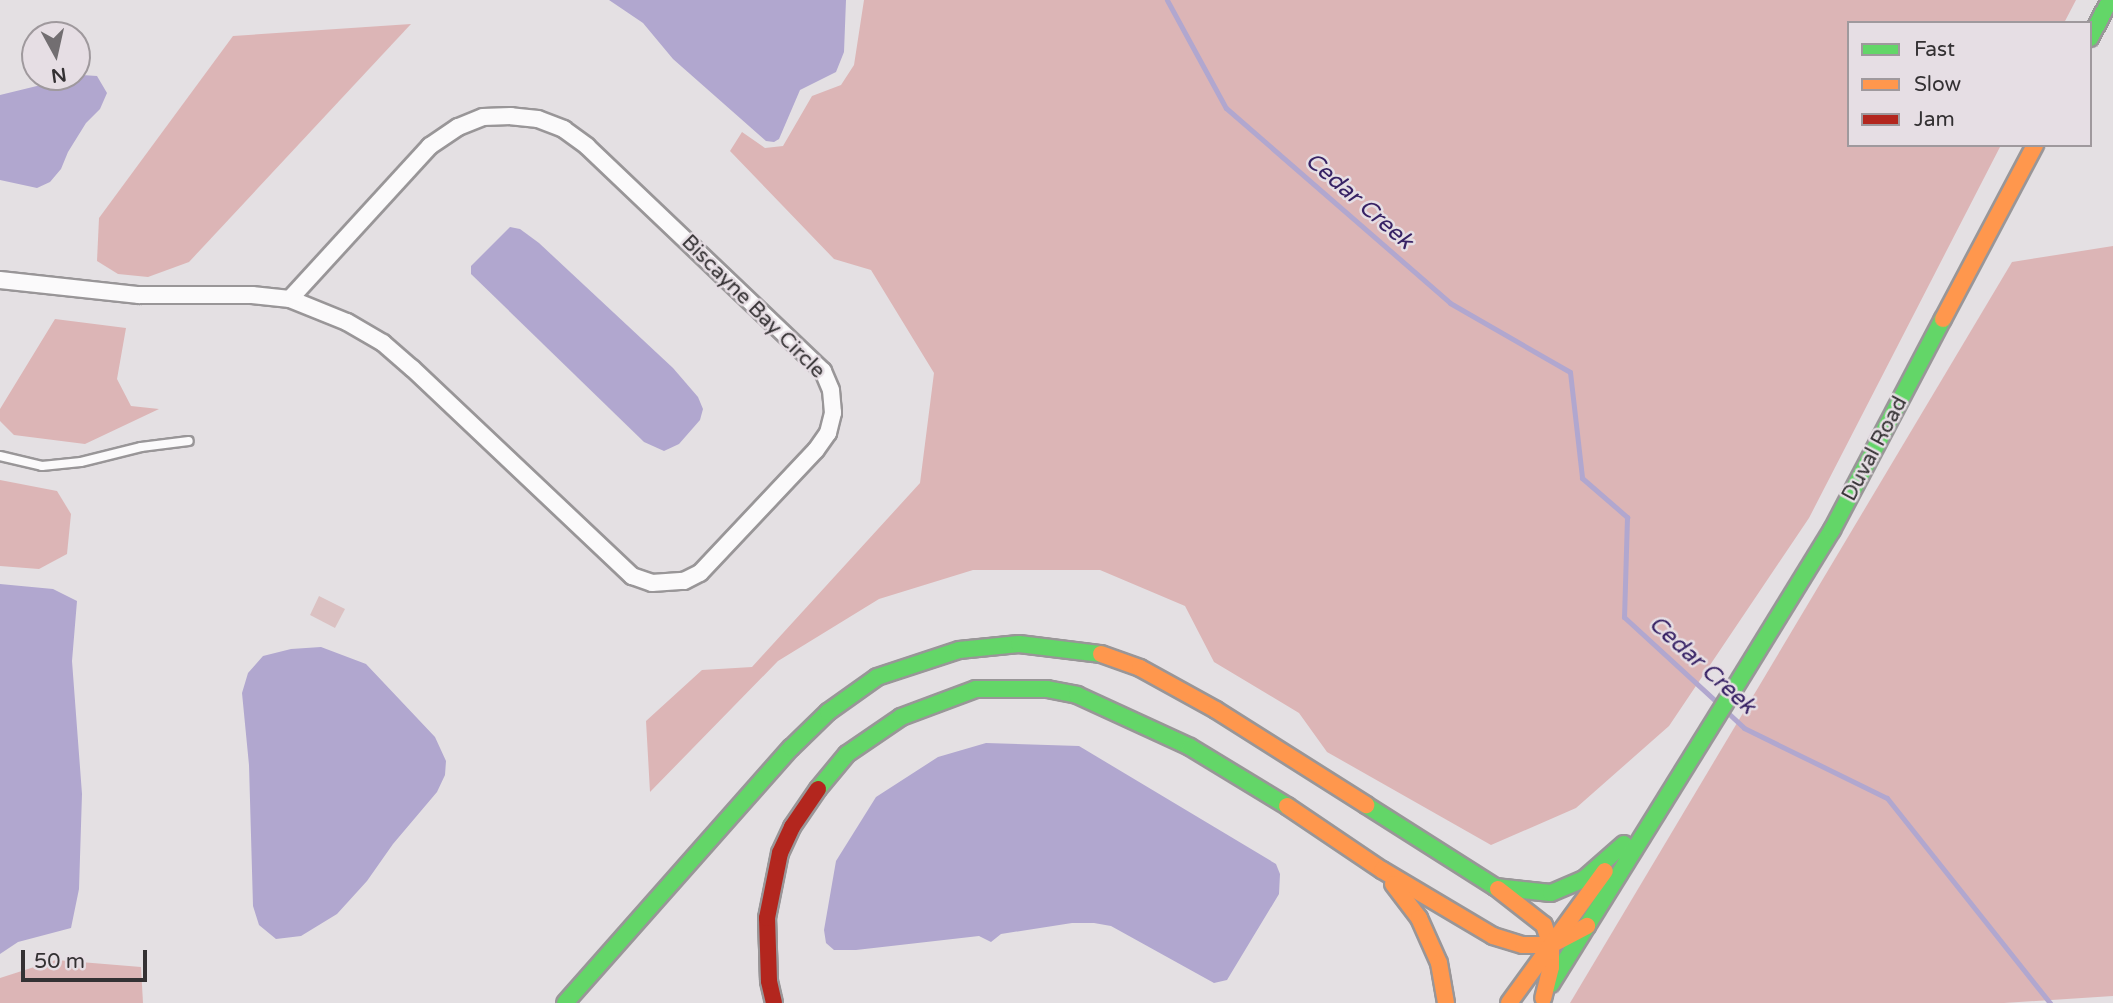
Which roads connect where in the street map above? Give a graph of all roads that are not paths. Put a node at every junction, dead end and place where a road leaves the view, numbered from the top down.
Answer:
1 (2110, 0) edge
2 (2092, 34) edge
3 (2034, 147) edge
4 (0, 280) edge
5 (290, 299) junction
6 (189, 441) dead end
7 (0, 456) edge
8 (1701, 743) junction
9 (1624, 845) junction
10 (1382, 870) junction
11 (1495, 887) junction
12 (1587, 926) junction
13 (1551, 945) junction
14 (1541, 1000) edge
15 (565, 1003) edge
16 (774, 1003) edge
17 (1446, 1003) edge
18 (1509, 1003) edge

1 - 2 main road
3 - 8 main road, Duval Road
4 - 5 street
5 - 5 street, Biscayne Bay Circle
6 - 7 lane
8 - 9 main road
8 - 12 main road
9 - 11 main road
9 - 13 main road
10 - 13 main road
10 - 16 main road
10 - 17 main road
11 - 13 main road
11 - 15 main road
12 - 13 main road
12 - 14 main road
13 - 14 main road
13 - 18 main road

